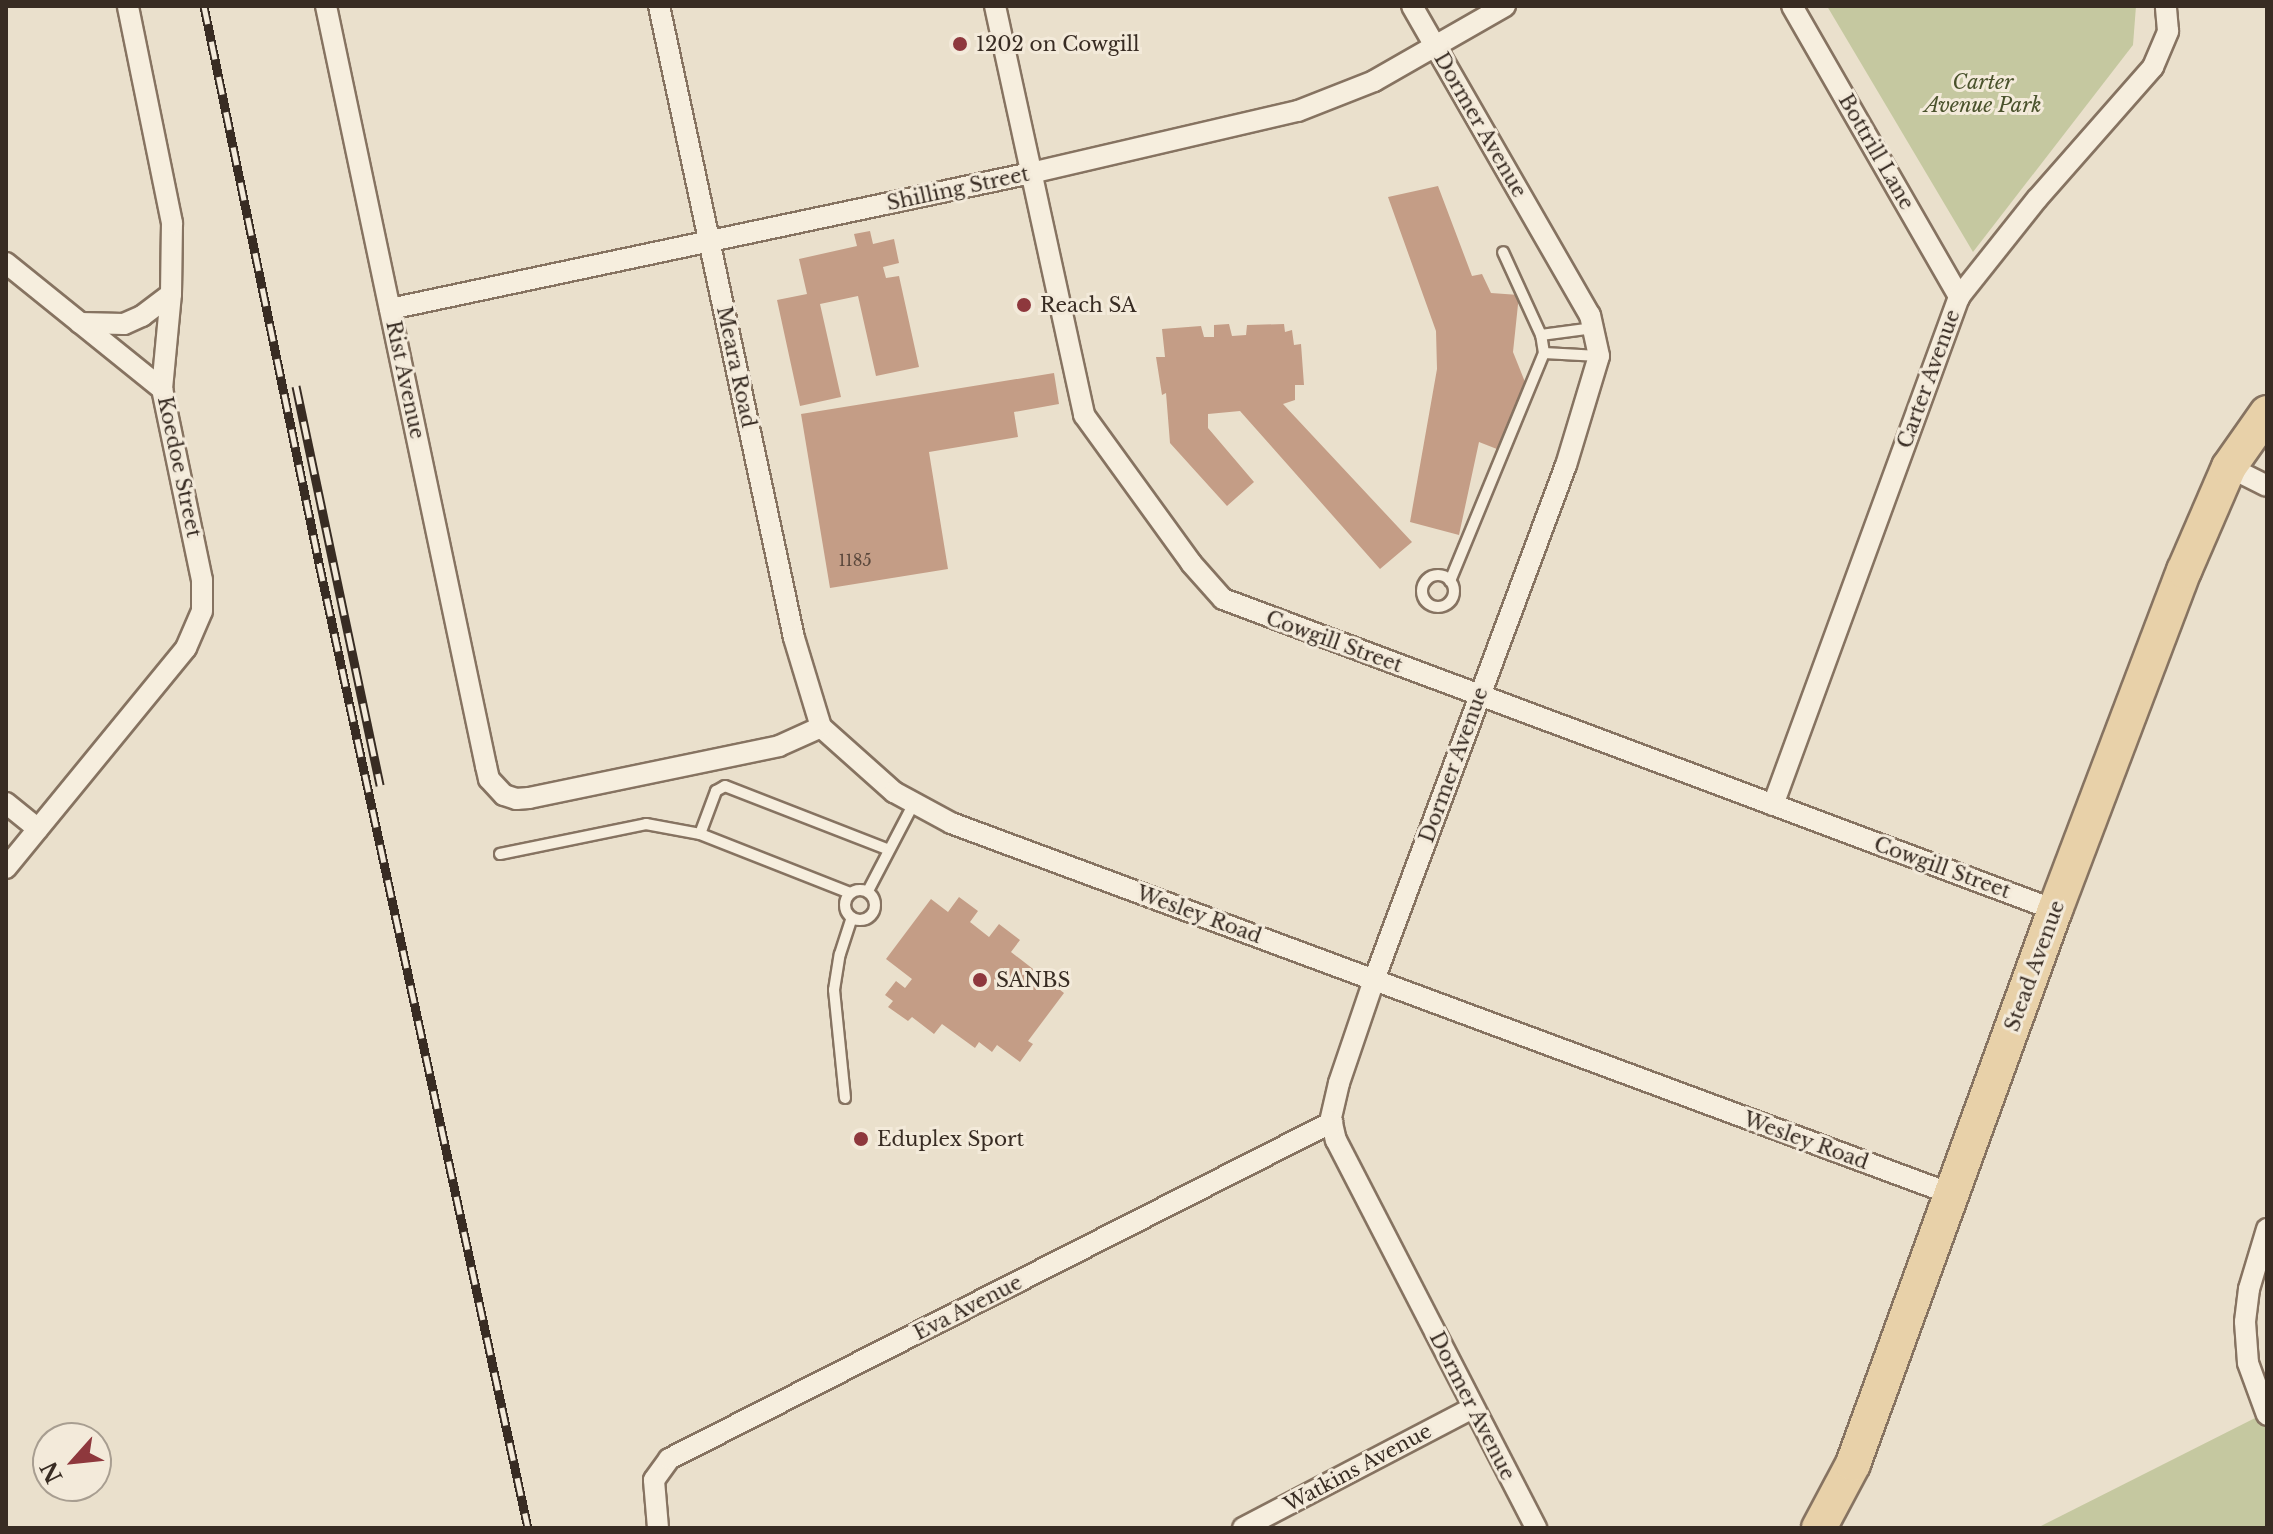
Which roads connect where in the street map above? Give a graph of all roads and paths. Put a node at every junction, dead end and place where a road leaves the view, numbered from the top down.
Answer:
1 (128, 6) edge
2 (326, 6) edge
3 (659, 6) edge
4 (995, 6) edge
5 (1412, 6) edge
6 (1505, 6) edge
7 (1792, 6) edge
8 (2166, 6) edge
9 (1435, 47) junction
10 (1031, 173) junction
11 (709, 242) junction
12 (1503, 252) dead end
13 (6, 263) edge
14 (171, 294) junction
15 (1959, 297) junction
16 (390, 309) junction
17 (80, 323) junction
18 (1595, 328) junction
19 (1541, 335) junction
20 (1544, 353) junction
21 (1599, 356) junction
22 (162, 389) junction
23 (2267, 413) edge
24 (2229, 467) junction
25 (2267, 486) edge
26 (1450, 581) dead end
27 (1480, 694) junction
28 (821, 727) junction
29 (6, 803) edge
30 (913, 805) junction
31 (1773, 805) junction
32 (38, 829) junction
33 (700, 834) junction
34 (887, 849) junction
35 (500, 854) dead end
36 (6, 868) edge
37 (868, 891) junction
38 (850, 893) junction
39 (2055, 910) junction
40 (852, 918) junction
41 (1374, 980) junction
42 (845, 1098) dead end
43 (1332, 1122) junction
44 (1951, 1194) junction
45 (2267, 1229) edge
46 (1473, 1408) junction
47 (2267, 1415) edge
48 (658, 1528) edge
49 (1243, 1528) edge
50 (1536, 1528) edge
51 (1819, 1528) edge

1 - 14 street, Koedoe Street
2 - 16 street, Rist Avenue
3 - 11 street, Meara Road
4 - 10 street, Cowgill Street
5 - 9 street, Dormer Avenue
6 - 9 street, Shilling Street
7 - 15 street, Bottrill Lane
8 - 15 street, Carter Avenue
9 - 10 street, Shilling Street
9 - 18 street, Dormer Avenue
10 - 11 street, Shilling Street
10 - 27 street, Cowgill Street
11 - 16 street, Shilling Street
11 - 28 street, Meara Road
12 - 19 lane
13 - 17 street
14 - 17 street
14 - 22 street, Koedoe Street
15 - 31 street, Carter Avenue
16 - 28 street, Rist Avenue
17 - 22 street
18 - 19 lane
18 - 21 street, Dormer Avenue
19 - 20 lane
20 - 21 lane
20 - 26 lane
21 - 27 street, Dormer Avenue
22 - 32 street, Koedoe Street
23 - 24 main road, Stead Avenue
24 - 25 street
24 - 39 main road, Stead Avenue
27 - 31 street, Cowgill Street
27 - 41 street, Dormer Avenue
28 - 30 street, Wesley Road
29 - 32 street
30 - 34 lane
30 - 41 street, Wesley Road
31 - 39 street, Cowgill Street
32 - 36 street, Koedoe Street
33 - 34 lane
33 - 35 lane
33 - 38 lane
34 - 37 lane
37 - 38 lane
37 - 40 lane
38 - 40 lane
39 - 44 main road, Stead Avenue
40 - 42 lane
41 - 43 street, Dormer Avenue
41 - 44 street, Wesley Road
43 - 46 street, Dormer Avenue
43 - 48 street, Eva Avenue
44 - 51 main road, Stead Avenue
45 - 47 street
46 - 49 street, Watkins Avenue
46 - 50 street, Dormer Avenue

